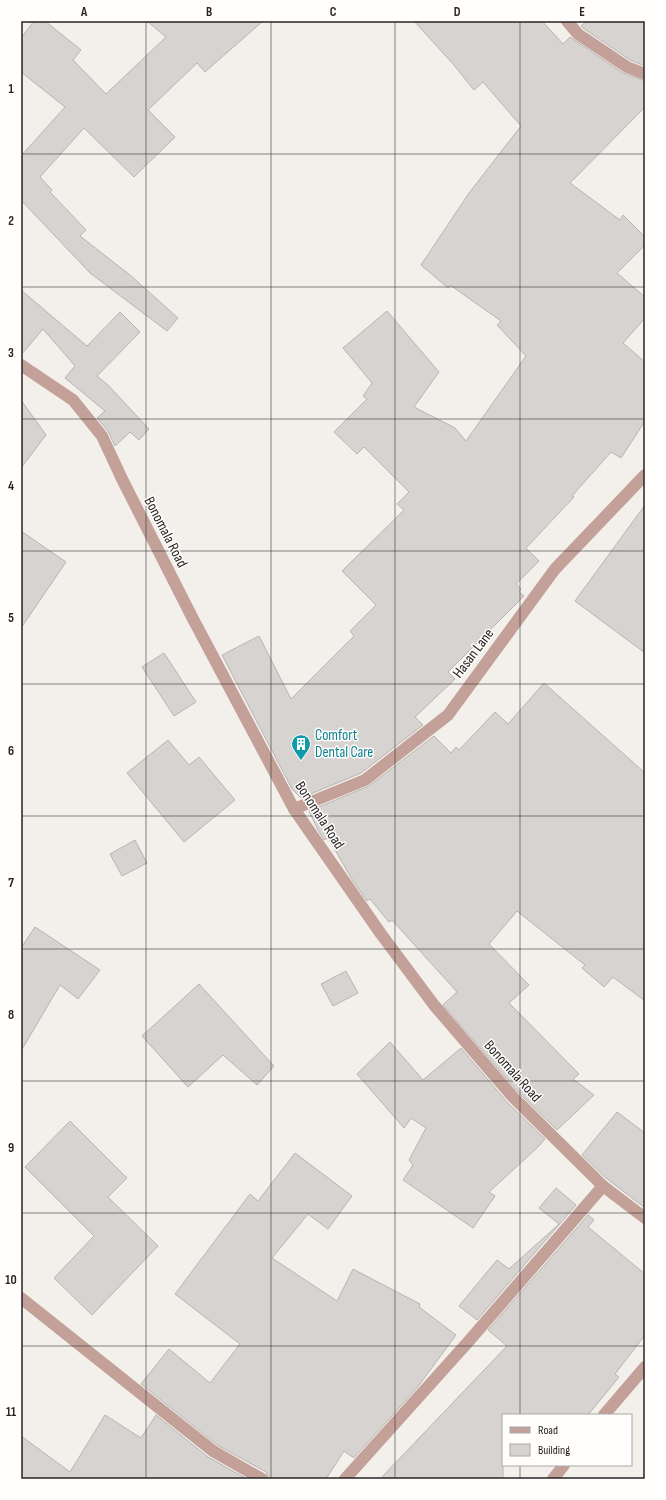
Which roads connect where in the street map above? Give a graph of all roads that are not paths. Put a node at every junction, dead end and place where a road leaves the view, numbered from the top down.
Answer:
1 (567, 21) edge
2 (645, 74) edge
3 (21, 365) edge
4 (645, 475) edge
5 (294, 810) junction
6 (603, 1186) junction
7 (645, 1218) edge
8 (21, 1298) edge
9 (645, 1366) edge
10 (605, 1414) edge
11 (563, 1466) edge
12 (262, 1479) edge
13 (345, 1479) edge
14 (553, 1479) edge

1 - 2 street
3 - 5 street, Bonomala Road
4 - 5 street, Hasan Lane
5 - 6 street, Bonomala Road
6 - 7 street, Bonomala Road
6 - 13 street
8 - 12 street
9 - 10 street
11 - 14 street

